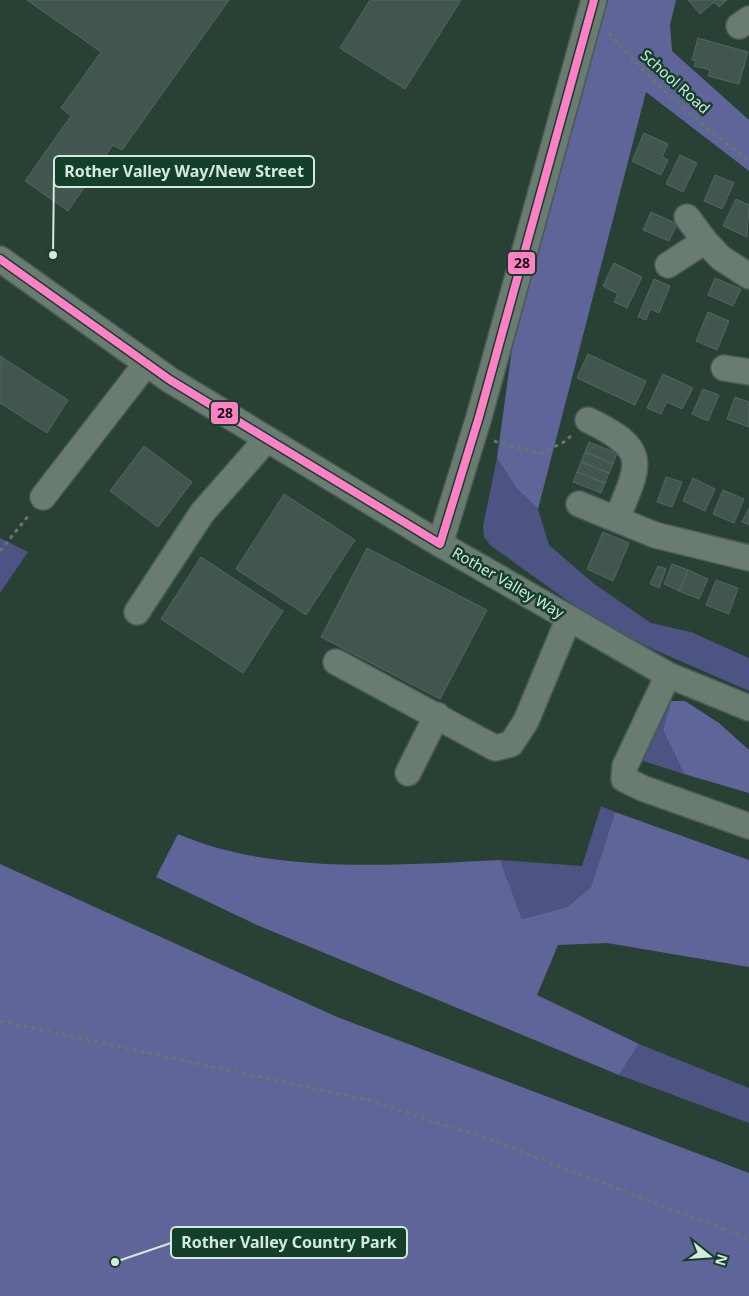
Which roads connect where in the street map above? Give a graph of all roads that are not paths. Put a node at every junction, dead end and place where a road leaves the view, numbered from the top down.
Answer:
1 (592, 7) edge
2 (687, 217) dead end
3 (704, 240) junction
4 (0, 259) edge
5 (668, 265) dead end
6 (749, 276) edge
7 (146, 364) junction
8 (724, 368) dead end
9 (749, 372) edge
10 (588, 420) road end
11 (267, 439) junction
12 (43, 496) road end
13 (579, 504) dead end
14 (617, 519) junction
15 (440, 544) junction
16 (749, 558) edge
17 (136, 612) dead end
18 (569, 618) junction
19 (336, 662) dead end
20 (668, 676) junction
21 (749, 708) edge
22 (437, 715) junction
23 (408, 773) dead end
24 (749, 826) edge

1 - 15 street
2 - 3 street
3 - 5 street
3 - 6 street
4 - 7 street, Rother Valley Way
7 - 11 street, Rother Valley Way
7 - 12 street
8 - 9 street
10 - 14 street
11 - 15 street, Rother Valley Way
11 - 17 street
13 - 14 street
14 - 16 street
15 - 18 street, Rother Valley Way
18 - 20 street, Rother Valley Way
18 - 22 street
19 - 22 street
20 - 21 street, Rother Valley Way
20 - 24 street
22 - 23 street

